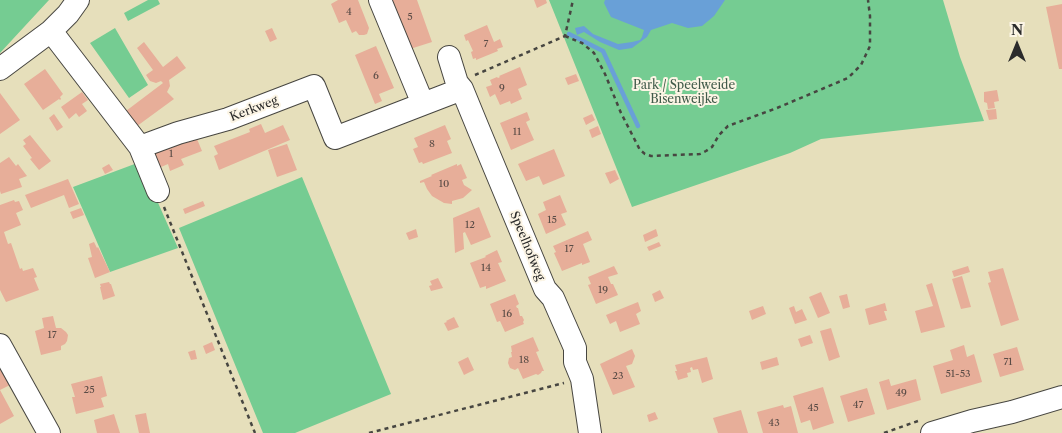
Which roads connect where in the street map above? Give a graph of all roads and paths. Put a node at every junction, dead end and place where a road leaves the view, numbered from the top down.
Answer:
1 (78, 0) edge
2 (380, 0) edge
3 (573, 0) edge
4 (868, 0) edge
5 (52, 30) junction
6 (565, 36) junction
7 (449, 57) dead end
8 (0, 69) edge
9 (459, 86) junction
10 (423, 104) junction
11 (140, 147) junction
12 (158, 191) joint
13 (0, 345) edge
14 (582, 379) junction
15 (1062, 397) edge
16 (936, 432) edge
17 (49, 433) edge
18 (255, 433) edge
19 (369, 433) edge
20 (590, 433) edge

1 - 5 street
2 - 10 street
3 - 6 path
4 - 6 path
5 - 8 street
5 - 11 street
6 - 9 path
7 - 9 street, Speelhofweg
9 - 10 street
9 - 14 street, Speelhofweg
10 - 11 street, Kerkweg
11 - 12 street
12 - 18 path
13 - 17 street
14 - 19 path
14 - 20 street, Speelhofweg
15 - 16 street

